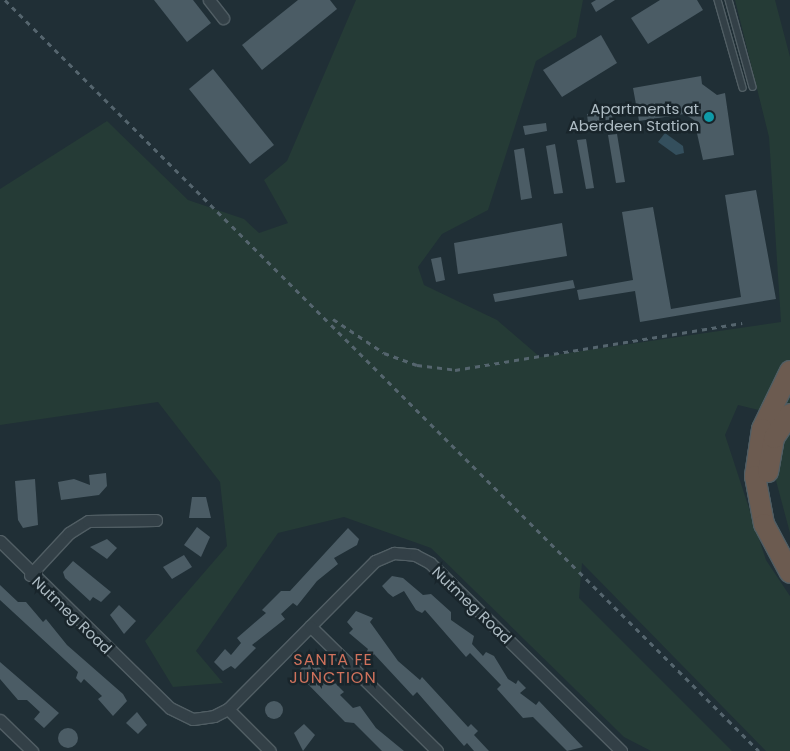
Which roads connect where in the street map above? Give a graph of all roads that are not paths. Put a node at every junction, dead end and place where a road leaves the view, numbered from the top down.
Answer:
1 (209, 0) edge
2 (718, 0) edge
3 (729, 0) edge
4 (734, 15) junction
5 (223, 18) dead end
6 (724, 20) junction
7 (753, 87) dead end
8 (743, 88) dead end
9 (790, 371) edge
10 (790, 414) edge
11 (156, 520) dead end
12 (0, 541) edge
13 (790, 549) edge
14 (790, 573) edge
15 (30, 575) junction
16 (310, 626) junction
17 (228, 709) junction
18 (0, 720) edge
19 (32, 751) edge
20 (270, 751) edge
21 (437, 751) edge
22 (621, 751) edge

1 - 5 street
2 - 6 lane
3 - 4 lane
4 - 6 lane
4 - 7 lane
6 - 8 lane
9 - 14 highway
10 - 13 highway
11 - 15 street
12 - 15 street, Nutmeg Road
15 - 17 street, Nutmeg Road
16 - 17 street, Nutmeg Road
16 - 21 street
16 - 22 street, Nutmeg Road
17 - 20 street
18 - 19 street

